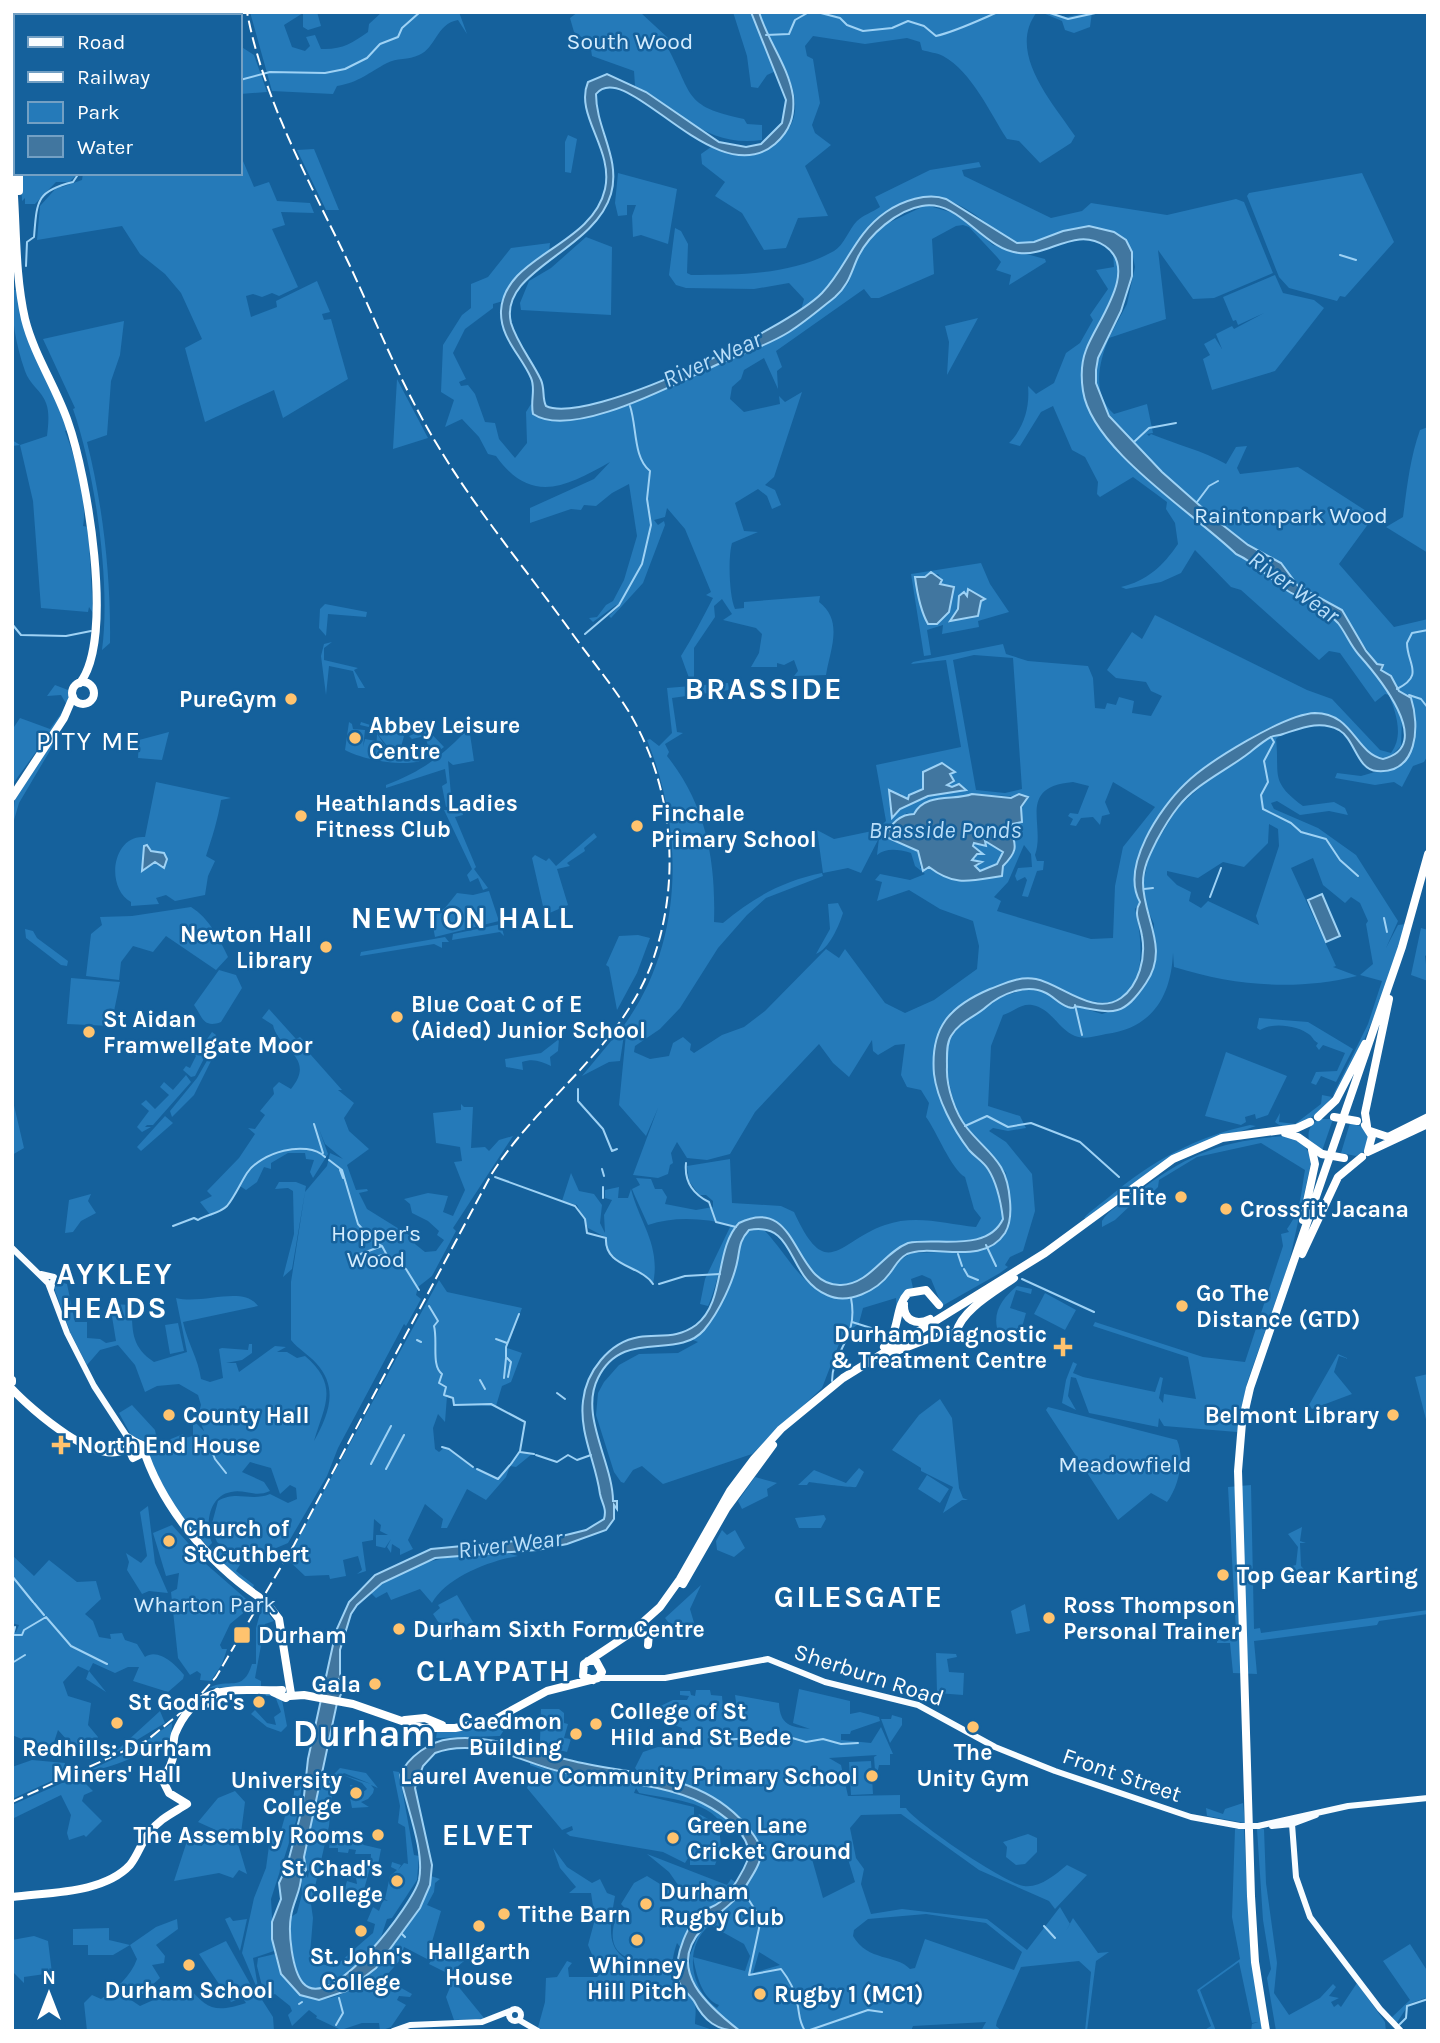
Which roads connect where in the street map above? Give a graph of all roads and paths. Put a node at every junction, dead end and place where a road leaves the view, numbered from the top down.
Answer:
1 (12, 170) edge
2 (19, 175) edge
3 (84, 683) junction
4 (73, 697) junction
5 (81, 704) junction
6 (64, 718) junction
7 (12, 797) edge
8 (1428, 854) edge
9 (1428, 873) edge
10 (1413, 920) junction
11 (1388, 995) junction
12 (1318, 1117) junction
13 (1428, 1117) edge
14 (1310, 1122) junction
15 (1428, 1124) edge
16 (1368, 1128) junction
17 (1310, 1147) junction
18 (1365, 1154) junction
19 (12, 1248) edge
20 (1295, 1264) junction
21 (1028, 1268) junction
22 (956, 1308) junction
23 (883, 1357) junction
24 (860, 1366) junction
25 (12, 1381) edge
26 (14, 1391) edge
27 (130, 1443) junction
28 (117, 1452) junction
29 (137, 1456) junction
30 (261, 1600) junction
31 (636, 1626) junction
32 (648, 1645) dead end
33 (588, 1661) junction
34 (601, 1666) junction
35 (582, 1674) junction
36 (596, 1679) junction
37 (612, 1679) junction
38 (573, 1684) junction
39 (287, 1692) junction
40 (995, 1747) joint
41 (1428, 1798) edge
42 (1290, 1822) junction
43 (1258, 1826) junction
44 (12, 1897) edge
45 (510, 2014) junction
46 (520, 2016) junction
47 (534, 2028) edge
48 (1398, 2028) edge
49 (394, 2029) edge
50 (1268, 2031) edge

1 - 3 highway
2 - 3 highway
3 - 4 highway
3 - 5 highway
4 - 5 highway
4 - 6 highway
5 - 6 highway
6 - 7 highway
8 - 10 highway
9 - 10 highway
10 - 11 highway
11 - 12 highway
11 - 16 highway
11 - 20 highway
12 - 14 highway
12 - 16 highway, bridge
13 - 16 highway
14 - 17 highway
14 - 22 highway
15 - 18 highway
16 - 18 highway
17 - 18 highway, bridge
17 - 20 highway
17 - 21 highway
18 - 20 highway
19 - 27 main road
20 - 50 highway
21 - 23 highway
21 - 23 highway
22 - 24 highway
22 - 24 highway
23 - 31 highway
24 - 31 highway
25 - 26 highway
26 - 28 highway
27 - 28 highway
27 - 29 highway
27 - 29 highway
28 - 29 highway
29 - 30 highway
29 - 30 highway
30 - 39 highway
31 - 32 highway
31 - 33 highway
31 - 34 highway
33 - 34 highway
33 - 35 highway
34 - 36 highway
34 - 37 main road
35 - 36 highway
35 - 38 highway
36 - 37 main road
36 - 38 highway
37 - 40 main road, Sherburn Road
38 - 39 highway
39 - 44 highway
40 - 43 main road, Front Street, bridge
41 - 42 main road
42 - 43 main road
42 - 43 main road
42 - 48 main road
45 - 46 main road
45 - 46 main road
45 - 49 main road
46 - 47 main road

